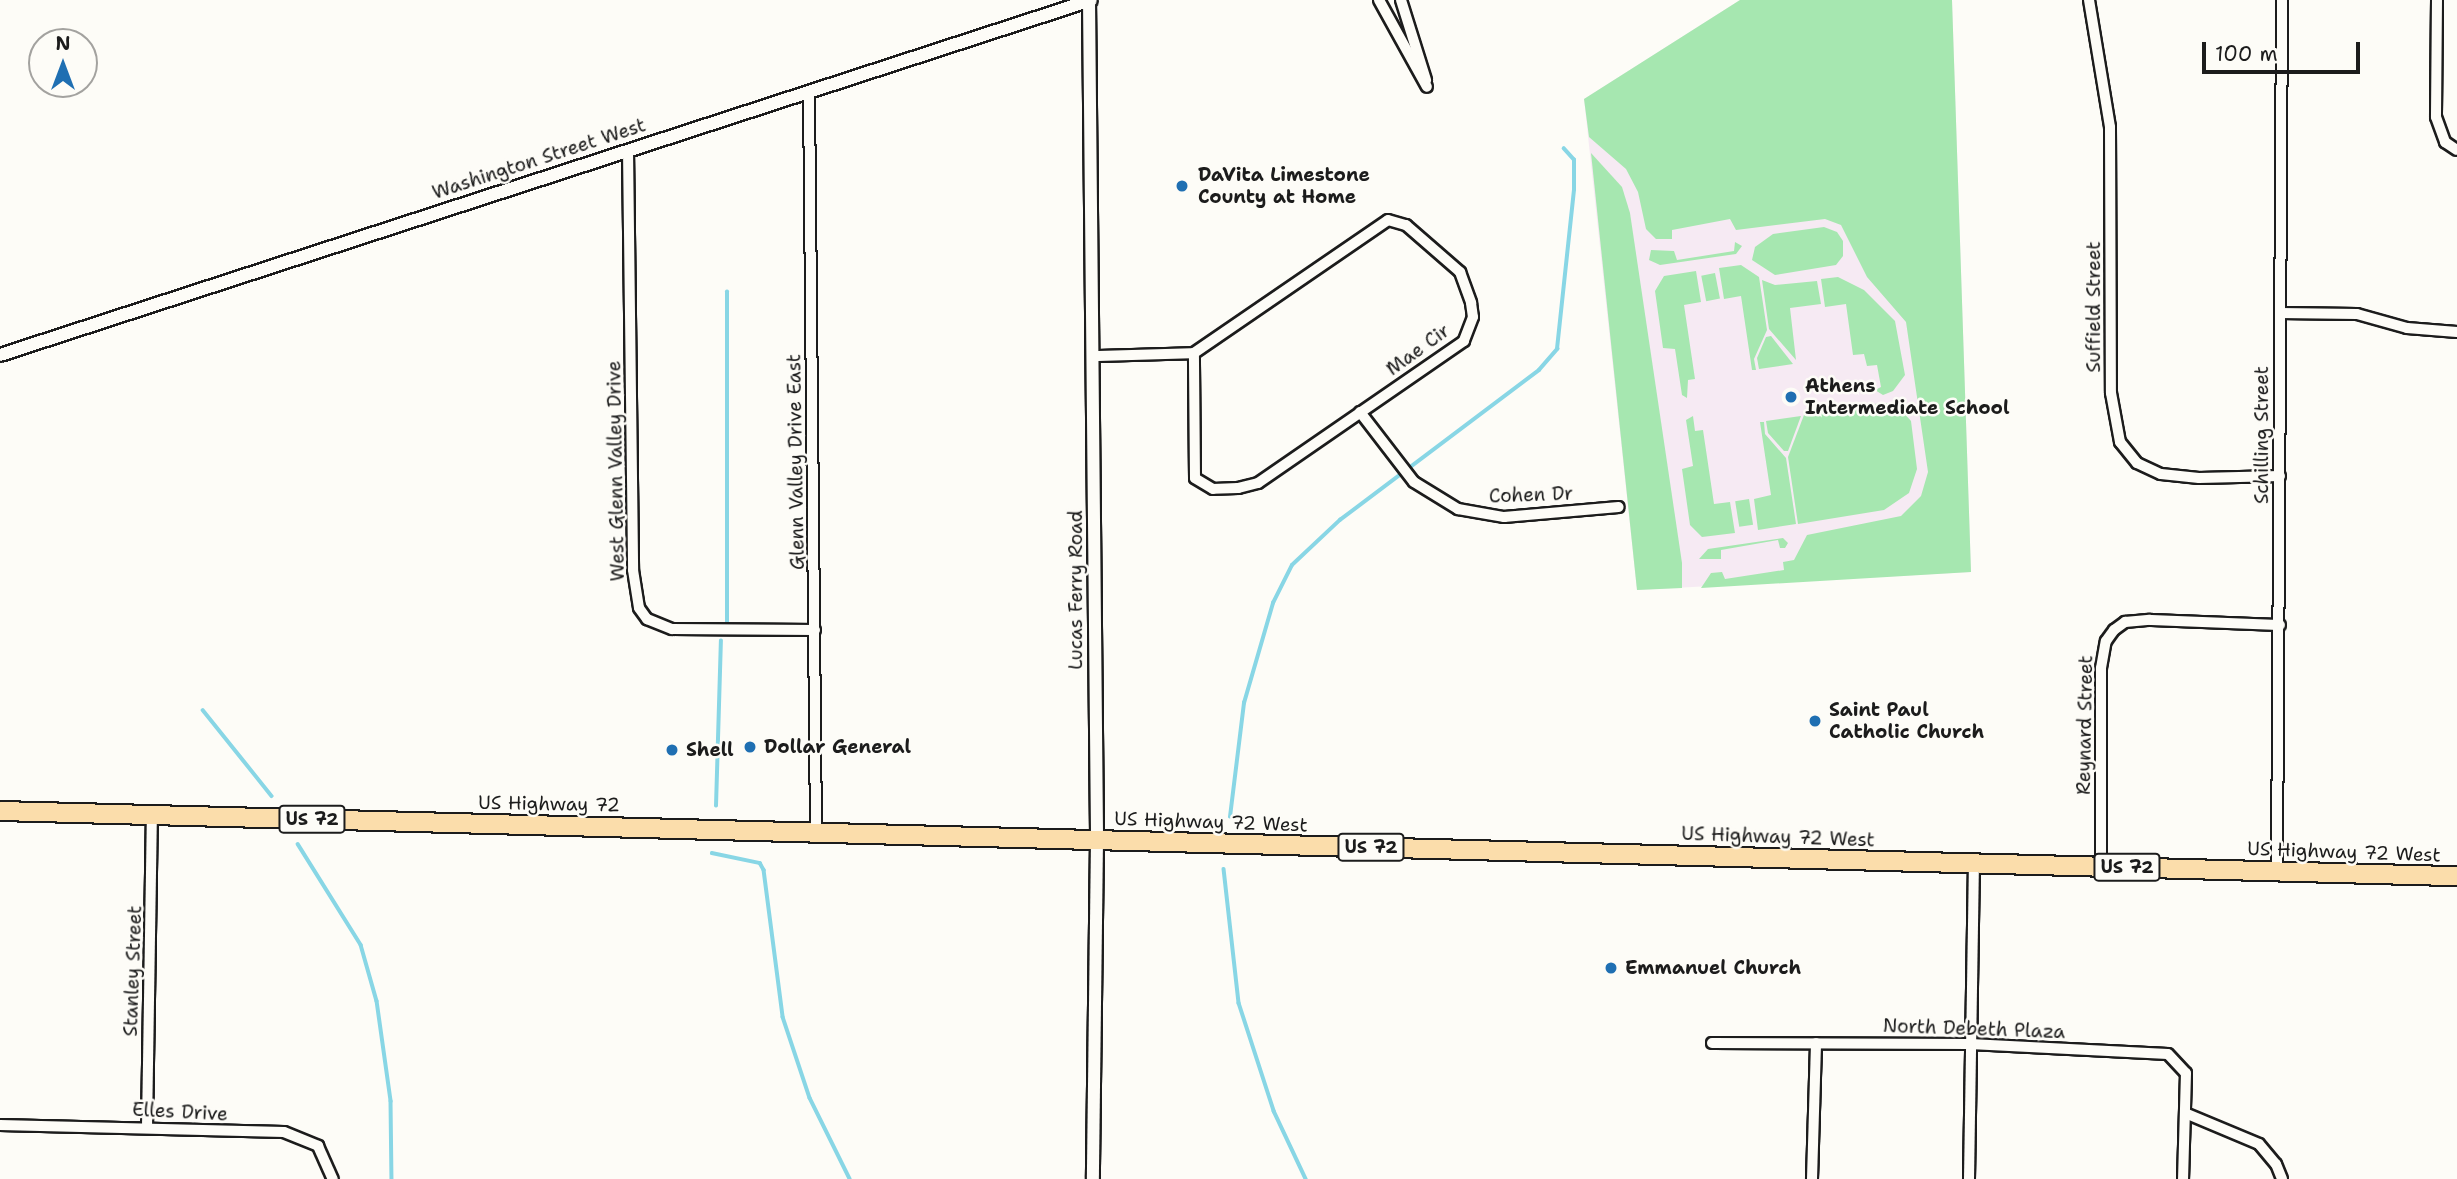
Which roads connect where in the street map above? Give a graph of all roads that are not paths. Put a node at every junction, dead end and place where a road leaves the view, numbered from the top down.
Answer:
1 (1090, 0) edge
2 (1379, 0) edge
3 (1401, 0) edge
4 (2089, 0) edge
5 (2283, 0) edge
6 (2437, 0) edge
7 (809, 91) junction
8 (628, 150) junction
9 (2457, 150) edge
10 (2280, 313) junction
11 (2457, 332) edge
12 (1194, 353) junction
13 (0, 355) edge
14 (1095, 356) junction
15 (1360, 412) junction
16 (2280, 476) junction
17 (1619, 507) dead end
18 (2280, 625) junction
19 (815, 629) junction
20 (0, 811) edge
21 (152, 815) junction
22 (816, 832) junction
23 (1097, 840) junction
24 (1974, 863) junction
25 (2101, 867) junction
26 (2277, 870) junction
27 (2457, 876) edge
28 (1712, 1043) dead end
29 (1816, 1043) junction
30 (1970, 1044) junction
31 (2185, 1113) junction
32 (0, 1125) edge
33 (147, 1127) junction
34 (333, 1179) edge
35 (1093, 1179) edge
36 (1812, 1179) edge
37 (1969, 1179) edge
38 (2183, 1179) edge
39 (2282, 1179) edge

1 - 7 street, Washington Street West
1 - 14 street, Lucas Ferry Road
2 - 3 street
4 - 16 street, Suffield Street
5 - 10 street, Schilling Street
6 - 9 street
7 - 8 street, Washington Street West
7 - 19 street, Glenn Valley Drive East
8 - 13 street, Washington Street West
8 - 19 street, West Glenn Valley Drive
10 - 11 street
10 - 16 street, Schilling Street
12 - 14 street
12 - 15 street, Mae Cir
12 - 15 street, Mae Cir
14 - 23 street, Lucas Ferry Road
15 - 17 street, Cohen Dr
16 - 18 street, Schilling Street
18 - 25 street, Reynard Street
18 - 26 street, Schilling Street
19 - 22 street, Glenn Valley Drive East
20 - 21 highway, US Highway 72 / US 72
21 - 22 highway, US Highway 72 / US 72
21 - 33 street, Stanley Street
22 - 23 highway, US Highway 72 / US 72
23 - 24 highway, US Highway 72 West / US 72
23 - 35 street, Lucas Ferry Road
24 - 25 highway, US Highway 72 West / US 72
24 - 30 street
25 - 26 highway, US Highway 72 West / US 72
26 - 27 highway, US Highway 72 West / US 72
28 - 29 street, North Debeth Plaza
29 - 30 street, North Debeth Plaza
29 - 36 street
30 - 31 street, North Debeth Plaza
30 - 37 street
31 - 38 street, North Debeth Plaza
31 - 39 street
32 - 33 street, Elles Drive
33 - 34 street, Elles Drive

